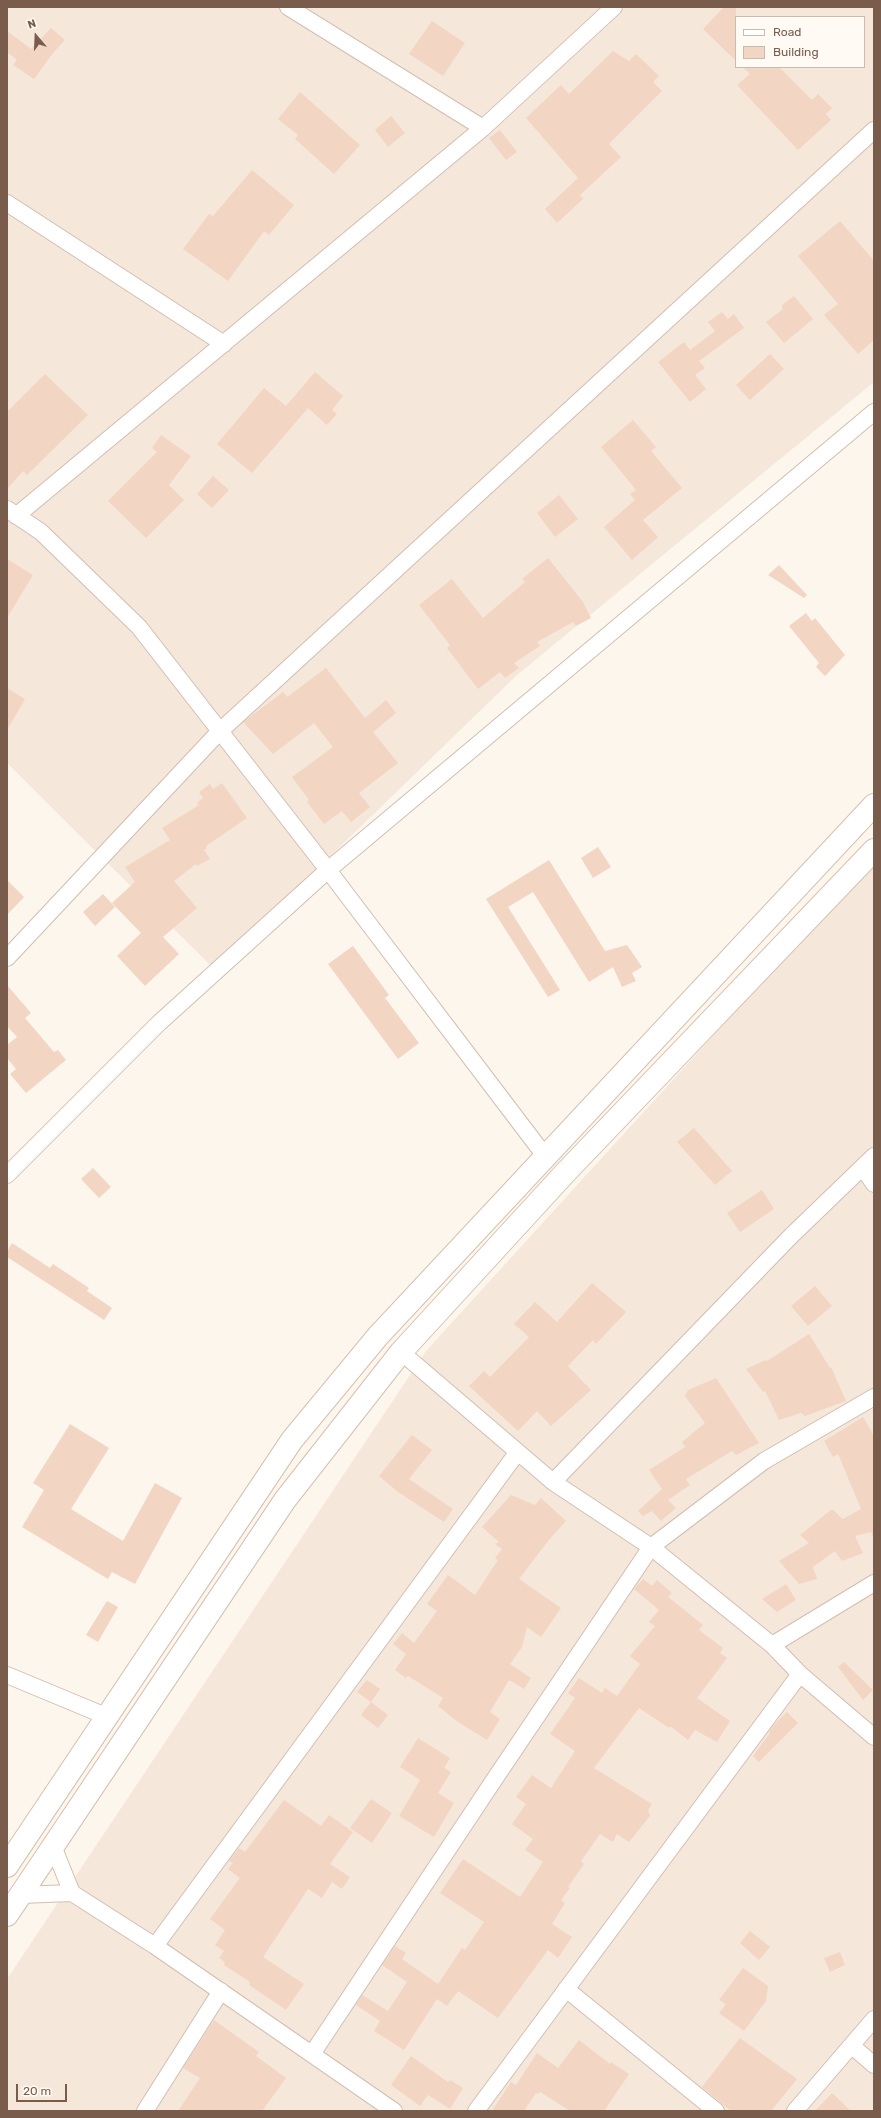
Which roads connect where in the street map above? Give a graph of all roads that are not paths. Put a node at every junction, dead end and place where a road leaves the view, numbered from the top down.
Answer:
1 (288, 7) edge
2 (614, 7) edge
3 (483, 128) junction
4 (874, 130) edge
5 (7, 203) edge
6 (224, 344) junction
7 (874, 412) edge
8 (12, 512) edge
9 (219, 732) junction
10 (874, 805) edge
11 (874, 850) edge
12 (328, 870) junction
13 (7, 958) edge
14 (545, 1156) junction
15 (869, 1162) edge
16 (7, 1175) edge
17 (874, 1184) edge
18 (518, 1186) junction
19 (539, 1201) junction
20 (401, 1352) junction
21 (874, 1397) edge
22 (517, 1453) junction
23 (553, 1482) junction
24 (651, 1547) junction
25 (874, 1583) edge
26 (772, 1645) junction
27 (800, 1674) junction
28 (7, 1675) edge
29 (108, 1717) junction
30 (874, 1737) edge
31 (53, 1846) junction
32 (7, 1866) edge
33 (72, 1893) junction
34 (20, 1895) junction
35 (7, 1915) edge
36 (155, 1946) junction
37 (566, 1989) junction
38 (221, 1991) junction
39 (874, 2019) edge
40 (852, 2046) junction
41 (312, 2054) junction
42 (874, 2065) edge
43 (146, 2111) edge
44 (394, 2111) edge
45 (476, 2111) edge
46 (716, 2111) edge
47 (795, 2111) edge

1 - 3 street
2 - 3 street
3 - 6 street
4 - 9 street
5 - 6 street
6 - 8 street
7 - 12 street
8 - 9 street
9 - 12 street
9 - 13 street
10 - 14 main road
11 - 19 main road
12 - 14 street
12 - 16 street
14 - 18 main road
15 - 17 street
15 - 23 street
18 - 19 main road
18 - 29 main road
19 - 20 main road
20 - 22 street
20 - 31 main road
21 - 24 street
22 - 23 street
22 - 36 street
23 - 24 street
24 - 26 street
24 - 41 street
25 - 26 street
26 - 27 street
27 - 30 street
27 - 37 street
28 - 29 street
29 - 32 main road
31 - 33 street
31 - 34 main road
33 - 34 street
33 - 36 street
34 - 35 main road
36 - 38 street
37 - 45 street
37 - 46 street
38 - 41 street
38 - 43 street
39 - 40 street
40 - 42 street
40 - 47 street
41 - 44 street

